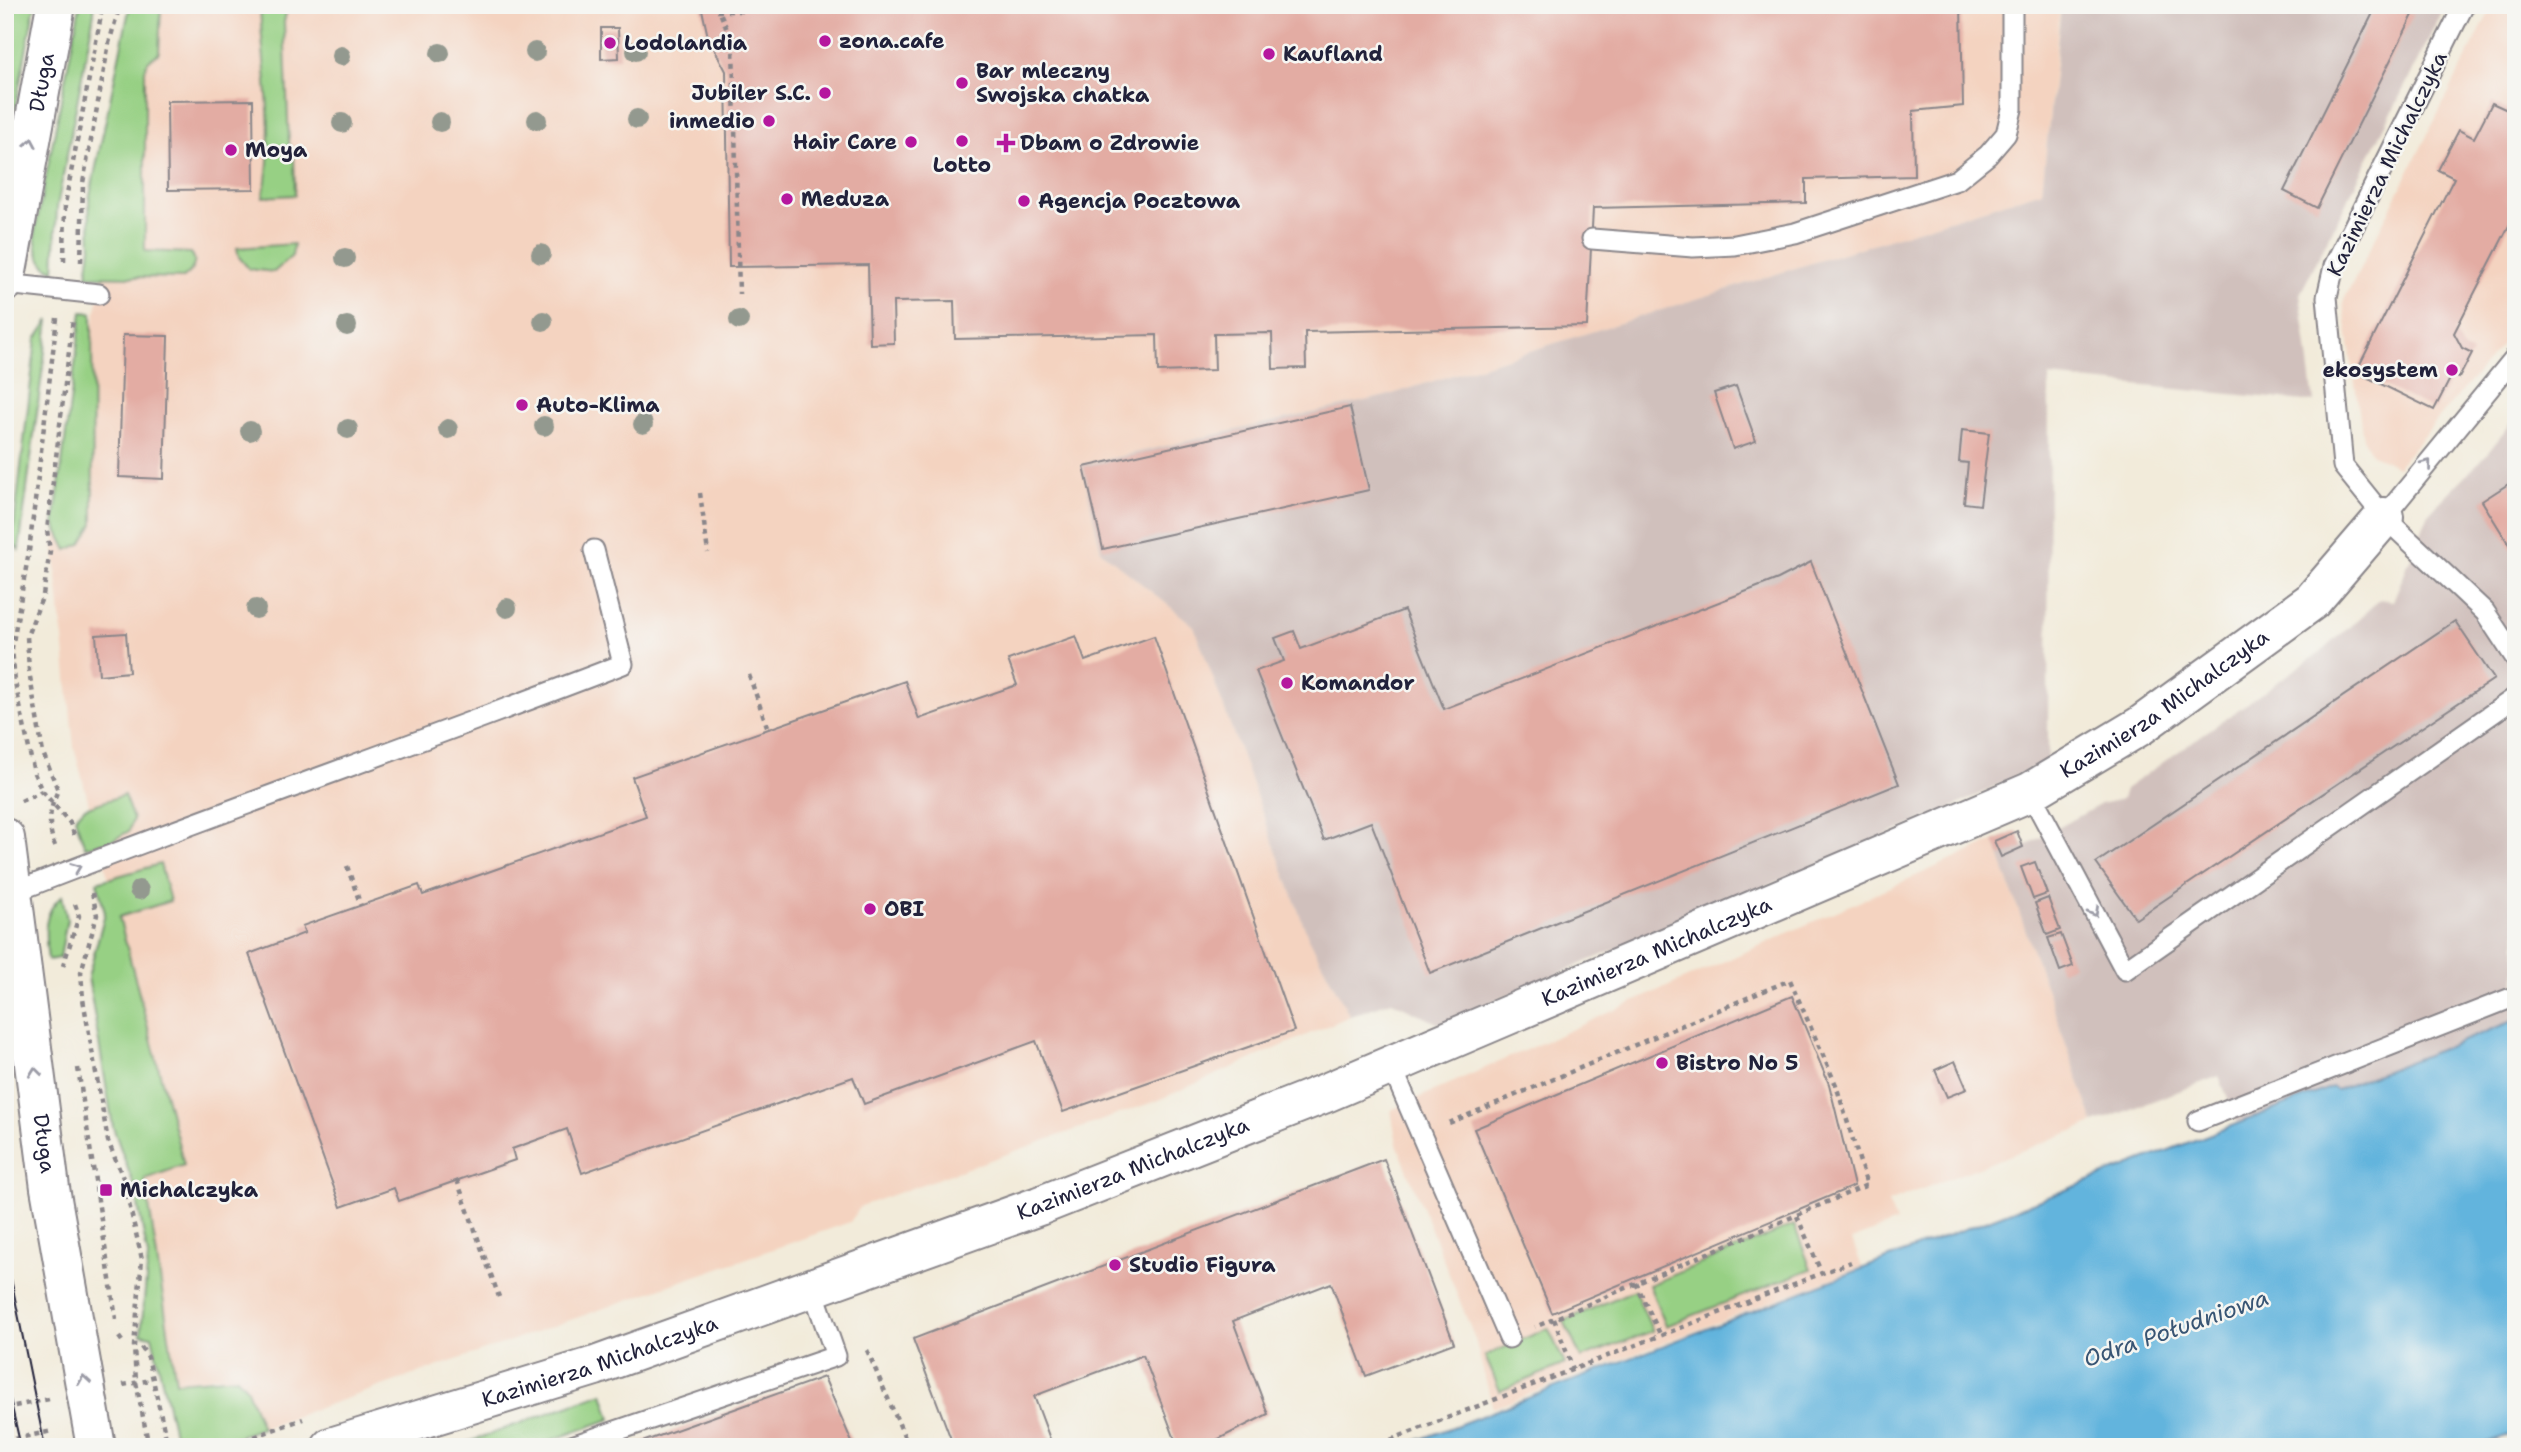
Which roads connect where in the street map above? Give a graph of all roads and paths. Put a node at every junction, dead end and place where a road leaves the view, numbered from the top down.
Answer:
1 (56, 5) edge
2 (103, 5) edge
3 (120, 5) edge
4 (2012, 5) edge
5 (2464, 5) edge
6 (717, 8) edge
7 (742, 11) dead end
8 (1592, 239) dead end
9 (5, 283) edge
10 (69, 291) junction
11 (99, 294) dead end
12 (739, 294) dead end
13 (2516, 356) edge
14 (700, 493) dead end
15 (2384, 517) junction
16 (594, 550) dead end
17 (708, 553) dead end
18 (2516, 659) edge
19 (749, 675) dead end
20 (2516, 697) edge
21 (768, 729) dead end
22 (42, 791) junction
23 (2030, 792) junction
24 (18, 801) dead end
25 (52, 803) junction
26 (5, 838) edge
27 (77, 843) dead end
28 (59, 857) dead end
29 (347, 866) dead end
30 (89, 884) dead end
31 (70, 891) dead end
32 (12, 893) junction
33 (361, 906) dead end
34 (62, 969) dead end
35 (2516, 996) edge
36 (1391, 1065) junction
37 (78, 1067) dead end
38 (2198, 1121) dead end
39 (1422, 1134) junction
40 (457, 1180) dead end
41 (1797, 1216) junction
42 (1851, 1262) dead end
43 (1822, 1273) junction
44 (1636, 1283) junction
45 (812, 1287) junction
46 (499, 1297) dead end
47 (1554, 1319) junction
48 (116, 1322) dead end
49 (115, 1332) dead end
50 (1660, 1334) junction
51 (1509, 1338) joint
52 (125, 1345) dead end
53 (141, 1347) dead end
54 (866, 1347) dead end
55 (1573, 1369) junction
56 (2516, 1444) edge
57 (96, 1447) edge
58 (149, 1447) edge
59 (168, 1447) edge
60 (331, 1447) edge
61 (569, 1447) edge
62 (909, 1447) edge
63 (1372, 1447) edge
64 (2507, 1447) edge

9 -> 1 street, Długa
2 - 10 path
3 - 10 path
4 - 8 lane
5 - 15 lane, Kazimierza Michalczyka
6 - 7 path
6 - 12 path
9 - 10 lane
10 - 11 lane
10 - 22 path
10 - 25 path
15 -> 13 lane
14 - 17 path
15 - 18 lane
15 - 23 street, Kazimierza Michalczyka
32 -> 16 lane
19 - 21 path
23 -> 20 lane
22 - 24 path
22 - 25 path
23 - 36 street, Kazimierza Michalczyka
25 - 27 path
25 - 28 path
26 - 32 street, Długa
29 - 33 path
30 - 58 path
31 - 34 path
57 -> 32 street, Długa
35 - 38 lane
36 - 39 lane
36 - 45 street, Kazimierza Michalczyka
37 - 48 path
39 - 41 path
39 - 51 lane
40 - 46 path
41 - 43 path
41 - 44 path
42 - 43 path
43 - 50 path
44 - 47 path
44 - 50 path
45 - 60 street, Kazimierza Michalczyka
45 - 61 lane
47 - 51 path
47 - 55 path
49 - 52 path
50 - 55 path
53 - 59 path
54 - 62 path
55 - 63 path
56 - 64 path

